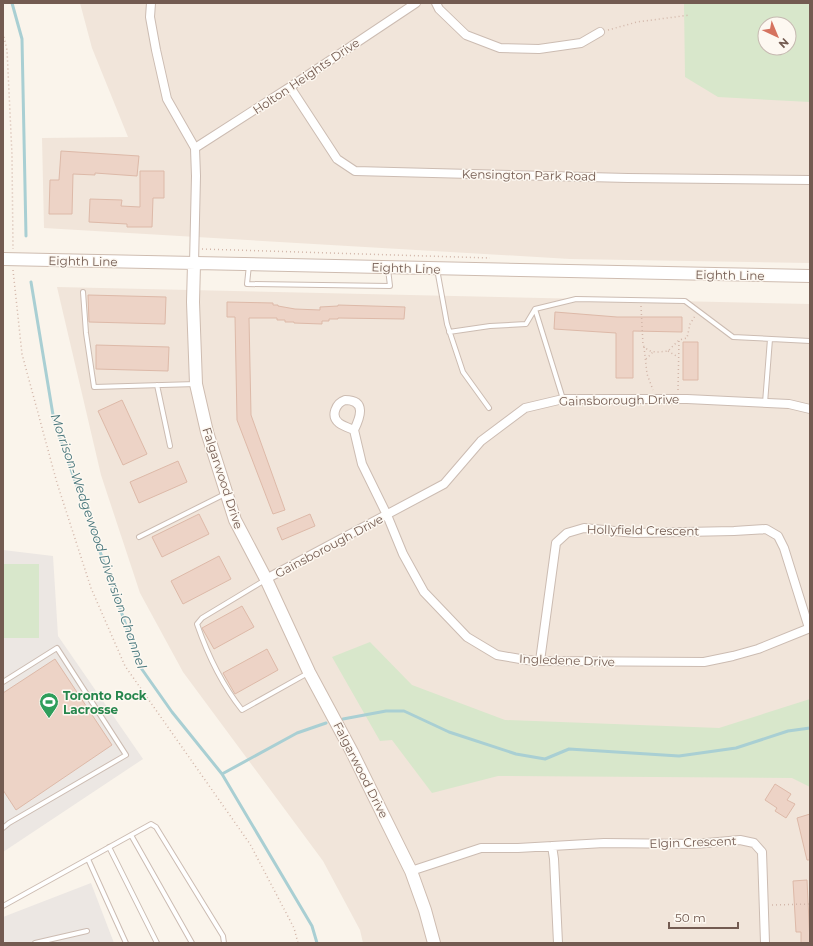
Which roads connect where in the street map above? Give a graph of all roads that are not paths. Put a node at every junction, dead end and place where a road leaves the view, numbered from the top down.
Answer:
1 (151, 3) edge
2 (416, 3) edge
3 (436, 3) edge
4 (600, 32) road end
5 (290, 87) junction
6 (195, 148) junction
7 (810, 180) edge
8 (8, 259) edge
9 (194, 264) junction
10 (249, 265) junction
11 (388, 267) junction
12 (437, 269) junction
13 (810, 276) edge
14 (83, 292) dead end
15 (535, 309) junction
16 (449, 332) junction
17 (770, 338) junction
18 (810, 341) edge
19 (196, 384) junction
20 (158, 385) junction
21 (563, 399) junction
22 (765, 403) junction
23 (489, 408) dead end
24 (810, 409) edge
25 (354, 430) dead end
26 (170, 446) dead end
27 (226, 493) junction
28 (387, 515) junction
29 (139, 537) dead end
30 (266, 579) junction
31 (810, 628) edge
32 (540, 661) junction
33 (309, 672) junction
34 (3, 682) edge
35 (3, 828) edge
36 (131, 834) junction
37 (552, 846) junction
38 (108, 847) junction
39 (88, 859) junction
40 (411, 870) junction
41 (3, 906) edge
42 (87, 931) dead end
43 (35, 943) edge
44 (126, 943) edge
45 (157, 943) edge
46 (192, 943) edge
47 (224, 943) edge
48 (434, 943) edge
49 (558, 943) edge
50 (765, 943) edge

1 - 6 street, Falgarwood Drive
2 - 5 street, Holton Heights Drive
3 - 4 street
5 - 6 street, Holton Heights Drive
5 - 7 street, Kensington Park Road
6 - 9 street, Falgarwood Drive
8 - 9 street, Eighth Line
9 - 10 street, Eighth Line
9 - 19 street, Falgarwood Drive
10 - 11 street, Eighth Line
10 - 11 lane
11 - 12 street, Eighth Line
12 - 13 street, Eighth Line
12 - 16 lane
14 - 20 lane
15 - 16 lane
15 - 17 lane
15 - 21 lane
16 - 23 lane
17 - 18 lane
17 - 22 lane
19 - 20 lane
19 - 27 street, Falgarwood Drive
20 - 26 lane
21 - 22 street, Gainsborough Drive
21 - 28 street, Gainsborough Drive
22 - 24 street, Gainsborough Drive
25 - 28 street, Ingledene Drive
27 - 29 lane
27 - 30 street, Falgarwood Drive
28 - 30 street, Gainsborough Drive
28 - 32 street, Ingledene Drive
30 - 33 street, Falgarwood Drive
30 - 33 lane
31 - 32 street, Ingledene Drive
31 - 32 street, Hollyfield Crescent
33 - 40 street, Falgarwood Drive
34 - 35 lane
36 - 38 lane
36 - 46 lane
36 - 47 lane
37 - 40 street, Elgin Crescent
37 - 49 street
37 - 50 street, Elgin Crescent
38 - 39 lane
38 - 45 lane
39 - 41 lane
39 - 44 lane
40 - 48 street, Falgarwood Drive
42 - 43 lane

